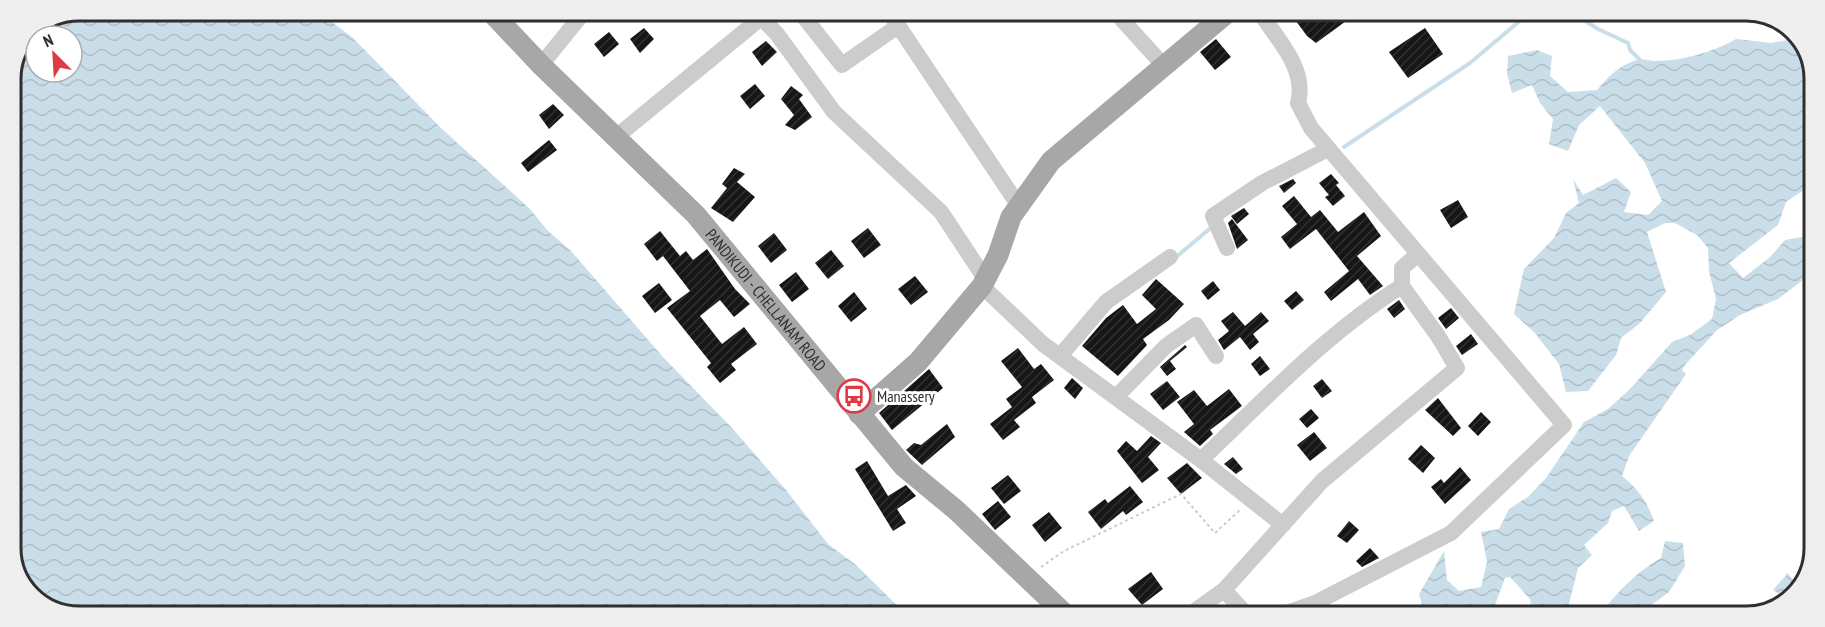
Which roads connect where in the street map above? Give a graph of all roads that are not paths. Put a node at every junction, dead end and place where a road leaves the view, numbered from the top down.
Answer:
1 (500, 21) edge
2 (577, 21) edge
3 (754, 21) edge
4 (767, 21) edge
5 (807, 21) edge
6 (891, 21) edge
7 (894, 21) edge
8 (1123, 21) edge
9 (1217, 21) edge
10 (1265, 21) edge
11 (542, 65) junction
12 (1164, 66) junction
13 (616, 137) junction
14 (1328, 149) junction
15 (1019, 206) junction
16 (1227, 248) dead end
17 (1418, 254) junction
18 (1170, 257) dead end
19 (984, 283) junction
20 (1402, 286) junction
21 (1060, 356) junction
22 (1216, 356) dead end
23 (1116, 397) junction
24 (860, 414) junction
25 (1201, 460) junction
26 (1283, 525) junction
27 (1224, 590) junction
28 (1057, 606) edge
29 (1202, 606) edge
30 (1239, 606) edge
31 (1324, 606) edge

1 - 11 main road, PANDIKUDI - CHELLANAM ROAD
2 - 11 street
3 - 13 street
4 - 19 street
5 - 6 street
7 - 15 street
8 - 12 street
9 - 12 main road
10 - 14 street
11 - 13 main road, PANDIKUDI - CHELLANAM ROAD
12 - 15 main road
13 - 24 main road, PANDIKUDI - CHELLANAM ROAD
14 - 16 street
14 - 17 street
15 - 19 main road
17 - 20 street
17 - 31 street
18 - 21 street
19 - 21 street
19 - 24 main road
20 - 25 street
20 - 26 street
21 - 23 street
22 - 23 street
23 - 25 street
24 - 28 main road, PANDIKUDI - CHELLANAM ROAD
25 - 26 street
26 - 27 street
27 - 29 street
27 - 30 street

